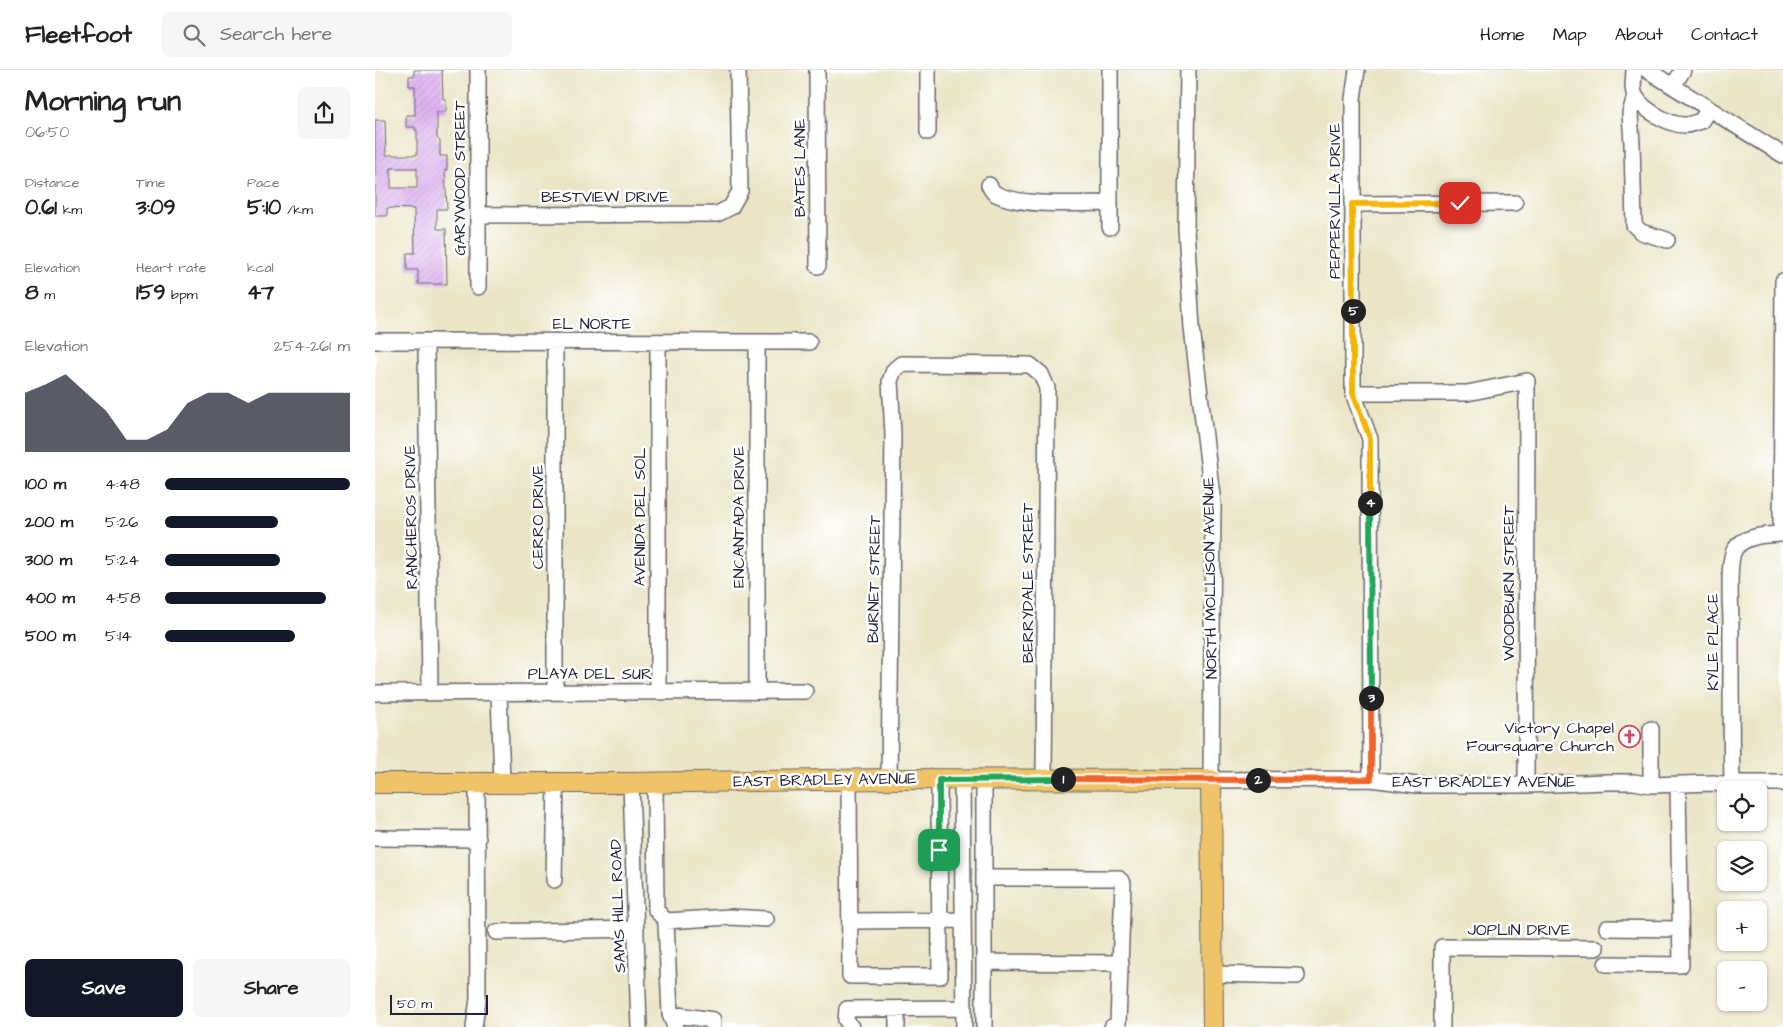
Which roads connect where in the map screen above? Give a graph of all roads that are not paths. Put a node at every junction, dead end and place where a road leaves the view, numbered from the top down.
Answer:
1 (478, 70) edge
2 (738, 70) edge
3 (817, 70) edge
4 (928, 70) edge
5 (1110, 70) edge
6 (1188, 70) edge
7 (1357, 70) edge
8 (1634, 70) edge
9 (1647, 70) edge
10 (1683, 70) edge
11 (1673, 86) junction
12 (1635, 96) junction
13 (1709, 108) junction
14 (928, 132) dead end
15 (1783, 155) edge
16 (989, 185) dead end
17 (1110, 203) junction
18 (1515, 203) dead end
19 (1352, 204) junction
20 (478, 214) junction
21 (1110, 227) dead end
22 (1667, 240) dead end
23 (818, 266) dead end
24 (1783, 281) edge
25 (478, 287) dead end
26 (375, 341) edge
27 (426, 342) junction
28 (555, 342) junction
29 (658, 342) junction
30 (757, 342) junction
31 (809, 342) dead end
32 (1047, 388) joint
33 (1353, 393) junction
34 (1782, 424) edge
35 (1782, 534) edge
36 (757, 691) junction
37 (805, 691) dead end
38 (375, 692) edge
39 (430, 692) junction
40 (499, 692) junction
41 (555, 692) junction
42 (658, 692) junction
43 (1651, 730) dead end
44 (1044, 778) junction
45 (849, 779) junction
46 (889, 779) junction
47 (962, 779) junction
48 (984, 779) junction
49 (1371, 779) junction
50 (939, 780) junction
51 (1211, 780) junction
52 (1732, 781) edge
53 (375, 783) edge
54 (477, 783) junction
55 (502, 783) junction
56 (556, 783) junction
57 (631, 783) junction
58 (655, 783) junction
59 (1717, 783) edge
60 (1767, 783) edge
61 (1783, 783) edge
62 (1526, 784) junction
63 (1651, 785) junction
64 (1678, 785) junction
65 (375, 838) edge
66 (477, 839) junction
67 (984, 878) junction
68 (555, 880) dead end
69 (766, 919) dead end
70 (963, 920) junction
71 (850, 921) junction
72 (940, 921) junction
73 (666, 922) junction
74 (1607, 928) dead end
75 (1680, 929) junction
76 (636, 930) junction
77 (496, 932) dead end
78 (1596, 948) dead end
79 (984, 962) junction
80 (1121, 963) junction
81 (1606, 964) dead end
82 (1212, 974) junction
83 (1297, 976) dead end
84 (964, 1008) junction
85 (897, 1009) junction
86 (672, 1020) edge
87 (474, 1027) edge
88 (639, 1027) edge
89 (713, 1027) edge
90 (851, 1027) edge
91 (897, 1027) edge
92 (964, 1027) edge
93 (984, 1027) edge
94 (1112, 1027) edge
95 (1213, 1027) edge
96 (1442, 1027) edge

1 - 20 street, GARYWOOD STREET
2 - 20 street, BESTVIEW DRIVE
3 - 23 street, BATES LANE
4 - 14 street
5 - 17 street
6 - 51 street, NORTH MOLLISON AVENUE
7 - 19 street, PEPPERVILLA DRIVE
8 - 12 street
9 - 11 street
10 - 11 street
11 - 13 street
12 - 13 street
12 - 22 street
13 - 15 street
16 - 17 street
17 - 21 street
18 - 19 street
19 - 33 street, PEPPERVILLA DRIVE
20 - 25 street, GARYWOOD STREET
24 - 34 street
26 - 27 street, EL NORTE
27 - 28 street, EL NORTE
27 - 39 street, RANCHEROS DRIVE
28 - 29 street, EL NORTE
28 - 41 street, CERRO DRIVE
29 - 30 street, EL NORTE
29 - 42 street, AVENIDA DEL SOL
30 - 31 street, EL NORTE
30 - 36 street, ENCANTADA DRIVE
32 - 44 street, BERRYDALE STREET
32 - 46 street, BURNET STREET
33 - 49 street, PEPPERVILLA DRIVE
33 - 62 street, WOODBURN STREET
34 - 35 street
35 - 52 street, KYLE PLACE
36 - 37 street, PLAYA DEL SUR
36 - 42 street, PLAYA DEL SUR
38 - 39 street, PLAYA DEL SUR
39 - 40 street, PLAYA DEL SUR
40 - 41 street, PLAYA DEL SUR
40 - 55 street
41 - 42 street, PLAYA DEL SUR
43 - 63 street
44 - 48 main road, EAST BRADLEY AVENUE
44 - 51 main road, EAST BRADLEY AVENUE
45 - 46 main road, EAST BRADLEY AVENUE
45 - 58 main road, EAST BRADLEY AVENUE
45 - 71 street
46 - 50 main road, EAST BRADLEY AVENUE
47 - 48 main road, EAST BRADLEY AVENUE
47 - 50 main road, EAST BRADLEY AVENUE
47 - 70 street
48 - 67 street
49 - 51 street, EAST BRADLEY AVENUE
49 - 62 street, EAST BRADLEY AVENUE
50 - 72 street
51 - 82 main road, NORTH MOLLISON AVENUE
53 - 54 main road, EAST BRADLEY AVENUE
54 - 55 main road, EAST BRADLEY AVENUE
54 - 66 street
55 - 56 main road, EAST BRADLEY AVENUE
56 - 57 main road, EAST BRADLEY AVENUE
56 - 68 street
57 - 58 main road, EAST BRADLEY AVENUE
57 - 76 street, SAMS HILL ROAD
58 - 73 street
59 - 64 street, EAST BRADLEY AVENUE
60 - 61 street, EAST BRADLEY AVENUE
62 - 63 street, EAST BRADLEY AVENUE
63 - 64 street, EAST BRADLEY AVENUE
64 - 75 street
65 - 66 street
66 - 87 street
67 - 79 street
67 - 80 street
69 - 73 street
70 - 72 street
70 - 84 street
71 - 72 street
71 - 72 street
73 - 86 street
74 - 75 street
75 - 81 street
76 - 77 street
76 - 88 street, SAMS HILL ROAD
78 - 96 street, JOPLIN DRIVE
79 - 80 street
79 - 93 street
80 - 94 street
82 - 83 street
82 - 95 main road, NORTH MOLLISON AVENUE
84 - 85 street
84 - 92 street
85 - 90 street
85 - 91 street
86 - 89 street

